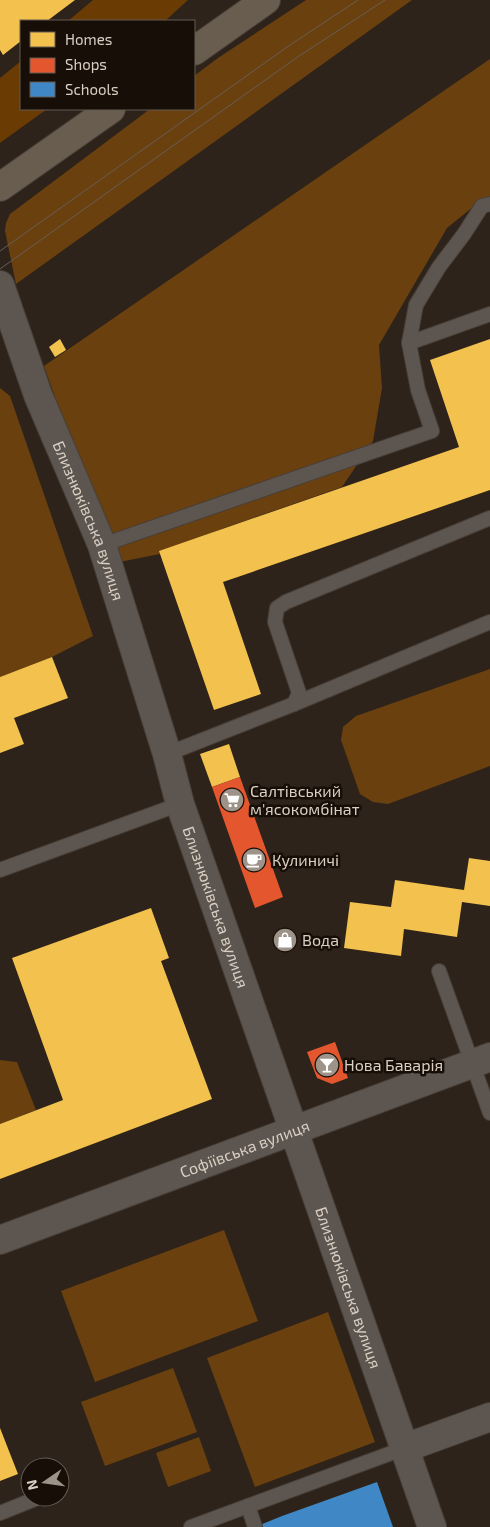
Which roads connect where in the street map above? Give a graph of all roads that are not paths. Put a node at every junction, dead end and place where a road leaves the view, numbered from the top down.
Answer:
1 (266, 0) edge
2 (195, 50) edge
3 (110, 110) edge
4 (0, 187) edge
5 (490, 204) edge
6 (0, 286) edge
7 (490, 314) edge
8 (409, 343) junction
9 (490, 518) edge
10 (102, 545) junction
11 (490, 622) edge
12 (294, 704) junction
13 (167, 754) junction
14 (180, 804) junction
15 (0, 870) edge
16 (439, 971) dead end
17 (481, 1060) edge
18 (490, 1113) edge
19 (294, 1130) junction
20 (0, 1240) edge
21 (490, 1417) edge
22 (405, 1448) junction
23 (20, 1505) edge
24 (248, 1506) junction
25 (0, 1513) edge
26 (191, 1527) edge
27 (255, 1527) edge
28 (432, 1527) edge

1 - 2 main road
3 - 4 main road
5 - 8 lane
6 - 10 street, Близнюківська вулиця
7 - 8 lane
8 - 10 lane
9 - 12 lane
10 - 13 street, Близнюківська вулиця
11 - 12 lane
12 - 13 lane
13 - 14 street, Близнюківська вулиця
14 - 15 lane
14 - 19 street, Близнюківська вулиця
16 - 17 lane
17 - 18 lane
17 - 19 street, Софіївська вулиця
19 - 20 street, Софіївська вулиця
19 - 22 street, Близнюківська вулиця
21 - 22 street
22 - 24 lane
22 - 28 street, Близнюківська вулиця
23 - 25 lane
24 - 26 lane
24 - 27 lane

